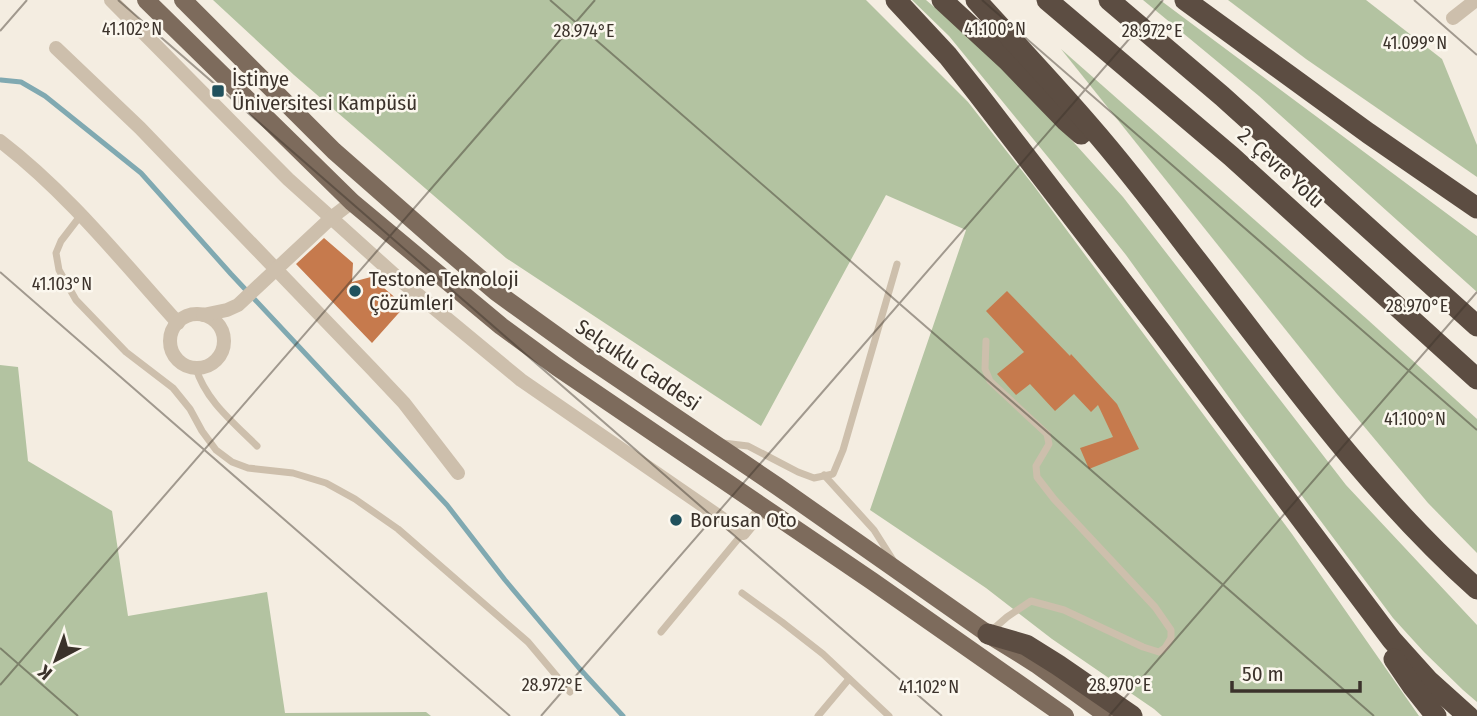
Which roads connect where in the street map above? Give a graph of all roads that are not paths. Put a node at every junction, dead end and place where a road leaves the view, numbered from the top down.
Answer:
1 (111, 0) edge
2 (145, 0) edge
3 (183, 0) edge
4 (895, 0) edge
5 (942, 0) edge
6 (976, 0) edge
7 (1047, 0) edge
8 (1109, 0) edge
9 (1185, 0) edge
10 (1476, 0) edge
11 (1453, 18) dead end
12 (56, 48) dead end
13 (3, 149) edge
14 (1126, 170) junction
15 (352, 202) junction
16 (1477, 208) edge
17 (81, 215) junction
18 (331, 218) junction
19 (897, 264) dead end
20 (276, 270) junction
21 (203, 315) junction
22 (178, 323) junction
23 (1477, 326) edge
24 (986, 341) dead end
25 (196, 368) junction
26 (1477, 379) edge
27 (712, 442) junction
28 (257, 446) dead end
29 (458, 473) dead end
30 (824, 475) junction
31 (764, 507) junction
32 (743, 533) junction
33 (901, 573) junction
34 (1477, 589) edge
35 (742, 593) dead end
36 (1357, 594) junction
37 (661, 632) dead end
38 (988, 634) junction
39 (849, 680) junction
40 (570, 692) dead end
41 (818, 716) edge
42 (890, 716) edge
43 (1065, 716) edge
44 (1108, 716) edge
45 (1132, 716) edge
46 (1436, 716) edge
47 (1468, 716) edge

1 - 18 street
2 - 15 main road
3 - 27 main road, Selçuklu Caddesi
4 - 36 highway
5 - 14 highway
6 - 14 highway
7 - 26 highway, 2. Çevre Yolu
8 - 23 highway, 2. Çevre Yolu
9 - 16 highway
10 - 11 street
12 - 20 street
13 - 17 street
14 - 34 highway
15 - 18 street
15 - 31 main road
17 - 22 street
17 - 40 lane
18 - 20 street
18 - 32 street
19 - 30 lane
20 - 21 street
20 - 29 street
21 - 22 street
21 - 25 street
22 - 25 street
24 - 38 lane
25 - 28 lane
27 - 30 lane
27 - 33 main road, Selçuklu Caddesi
30 - 33 lane
31 - 32 street
31 - 43 main road
32 - 37 lane
33 - 38 main road, Selçuklu Caddesi
35 - 39 lane
36 - 46 highway
36 - 47 highway
38 - 44 main road, Selçuklu Caddesi
38 - 45 highway
39 - 41 lane
39 - 42 lane

